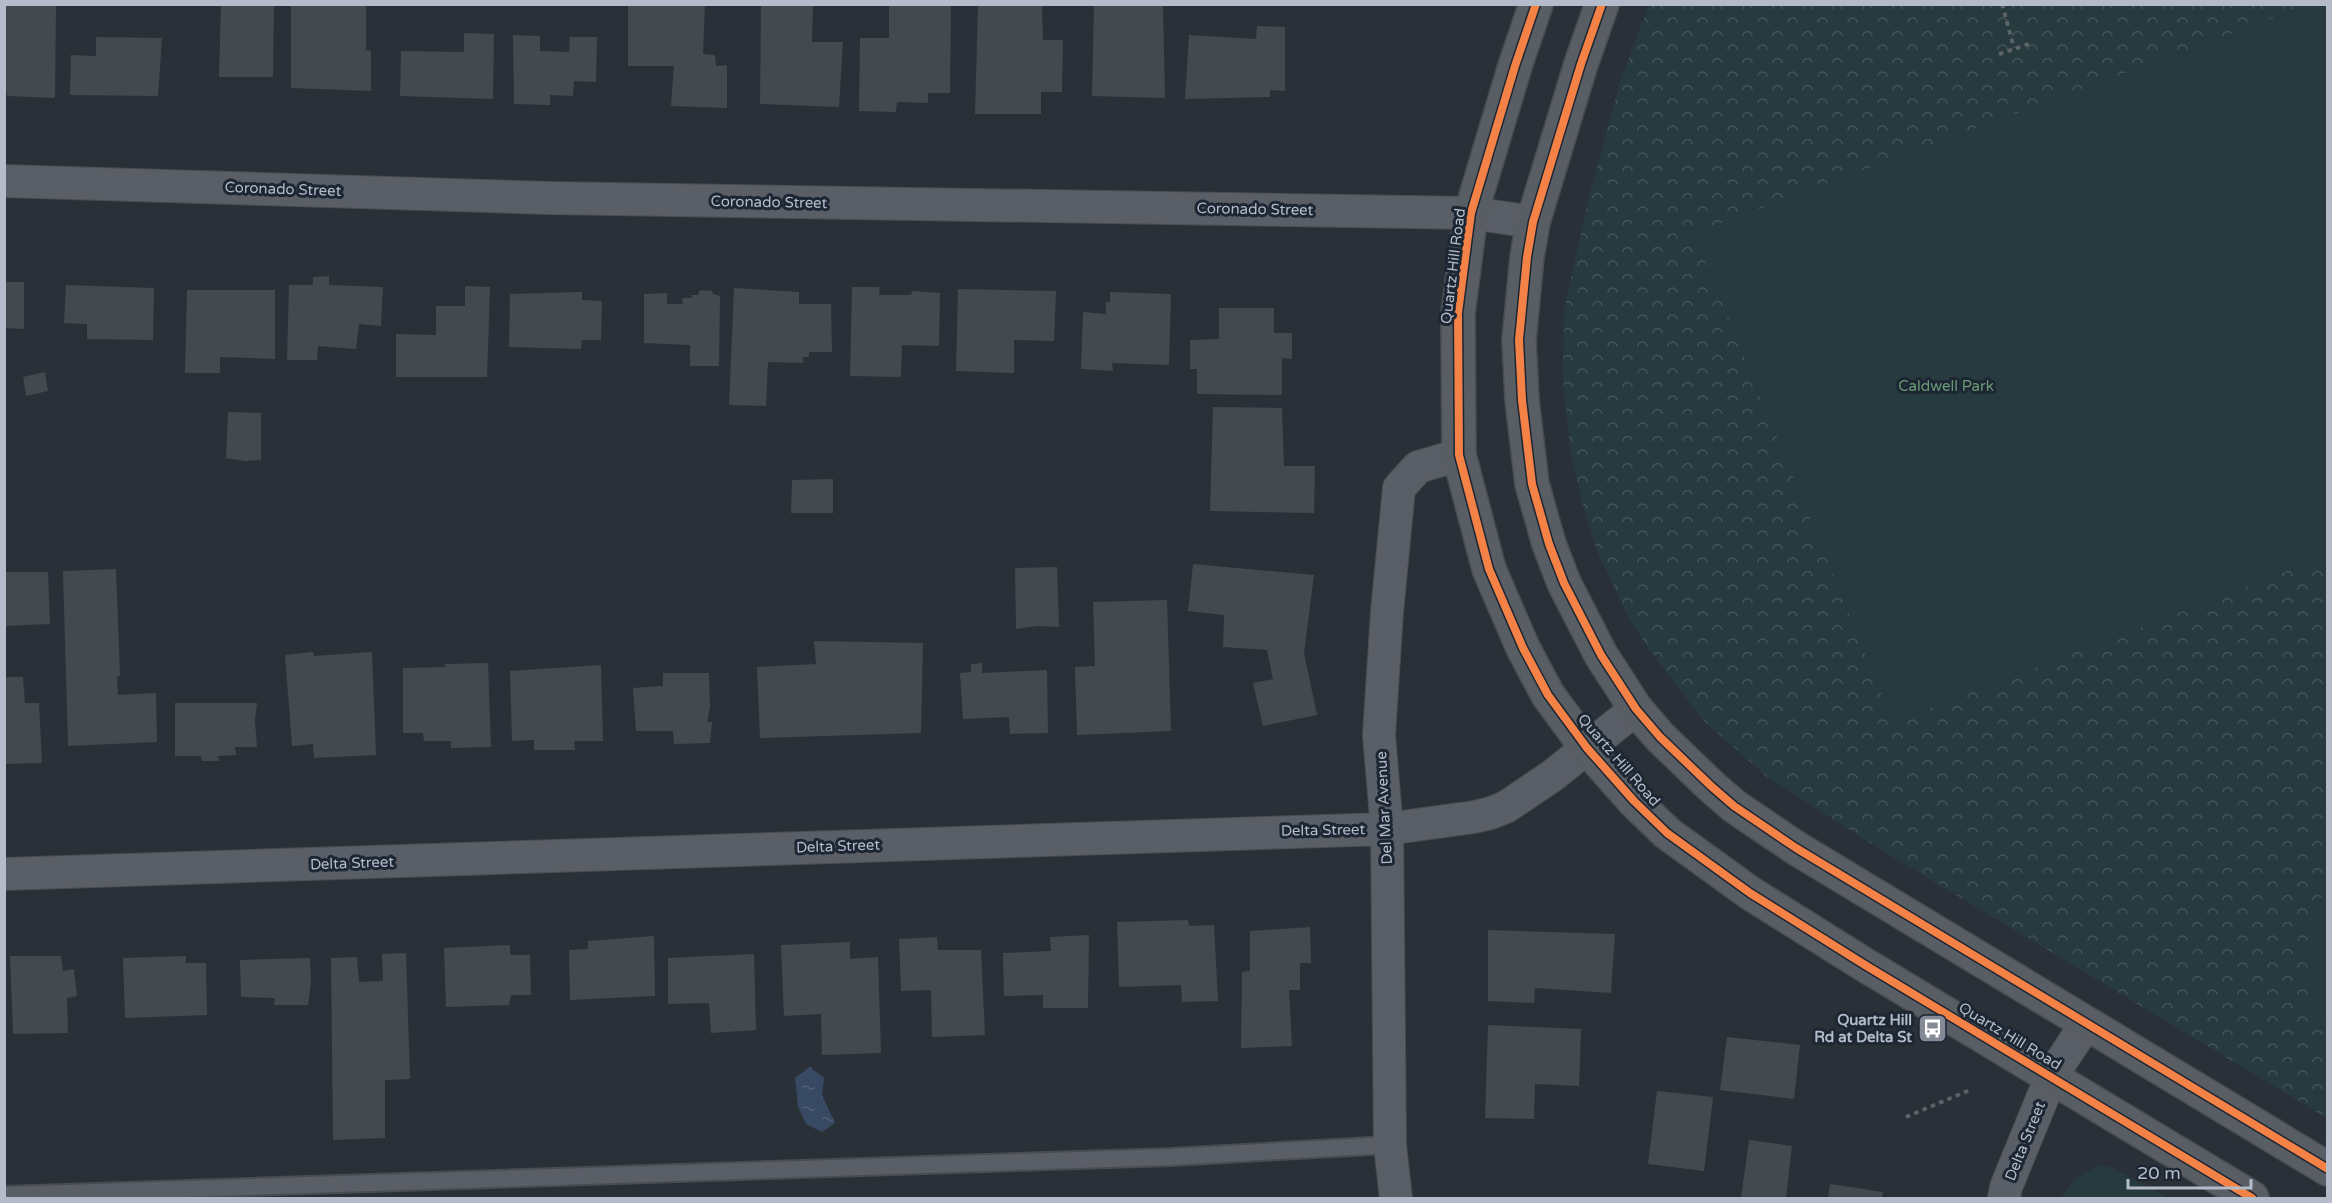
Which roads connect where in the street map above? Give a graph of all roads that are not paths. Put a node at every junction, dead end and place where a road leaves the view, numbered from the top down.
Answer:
1 (1536, 4) edge
2 (1602, 4) edge
3 (4, 181) edge
4 (1472, 213) junction
5 (1533, 222) junction
6 (1459, 455) junction
7 (1636, 709) junction
8 (1587, 748) junction
9 (1387, 829) junction
10 (4, 874) edge
11 (2086, 1024) junction
12 (2051, 1077) junction
13 (1390, 1145) junction
14 (2328, 1169) edge
15 (4, 1195) edge
16 (1396, 1198) edge
17 (2004, 1198) edge
18 (2253, 1198) edge

1 - 4 main road, Quartz Hill Road
2 - 5 main road
3 - 4 street, Coronado Street
4 - 5 street, Coronado Street
4 - 6 main road, Quartz Hill Road
5 - 7 main road
6 - 8 main road, Quartz Hill Road
6 - 9 street, Del Mar Avenue
7 - 8 street, Delta Street
7 - 11 main road
8 - 9 street, Delta Street
8 - 12 main road, Quartz Hill Road
9 - 10 street, Delta Street
9 - 13 street, Del Mar Avenue
11 - 12 street, Delta Street
11 - 14 main road
12 - 17 street, Delta Street
12 - 18 main road, Quartz Hill Road
13 - 15 lane
13 - 16 street, Del Mar Avenue

